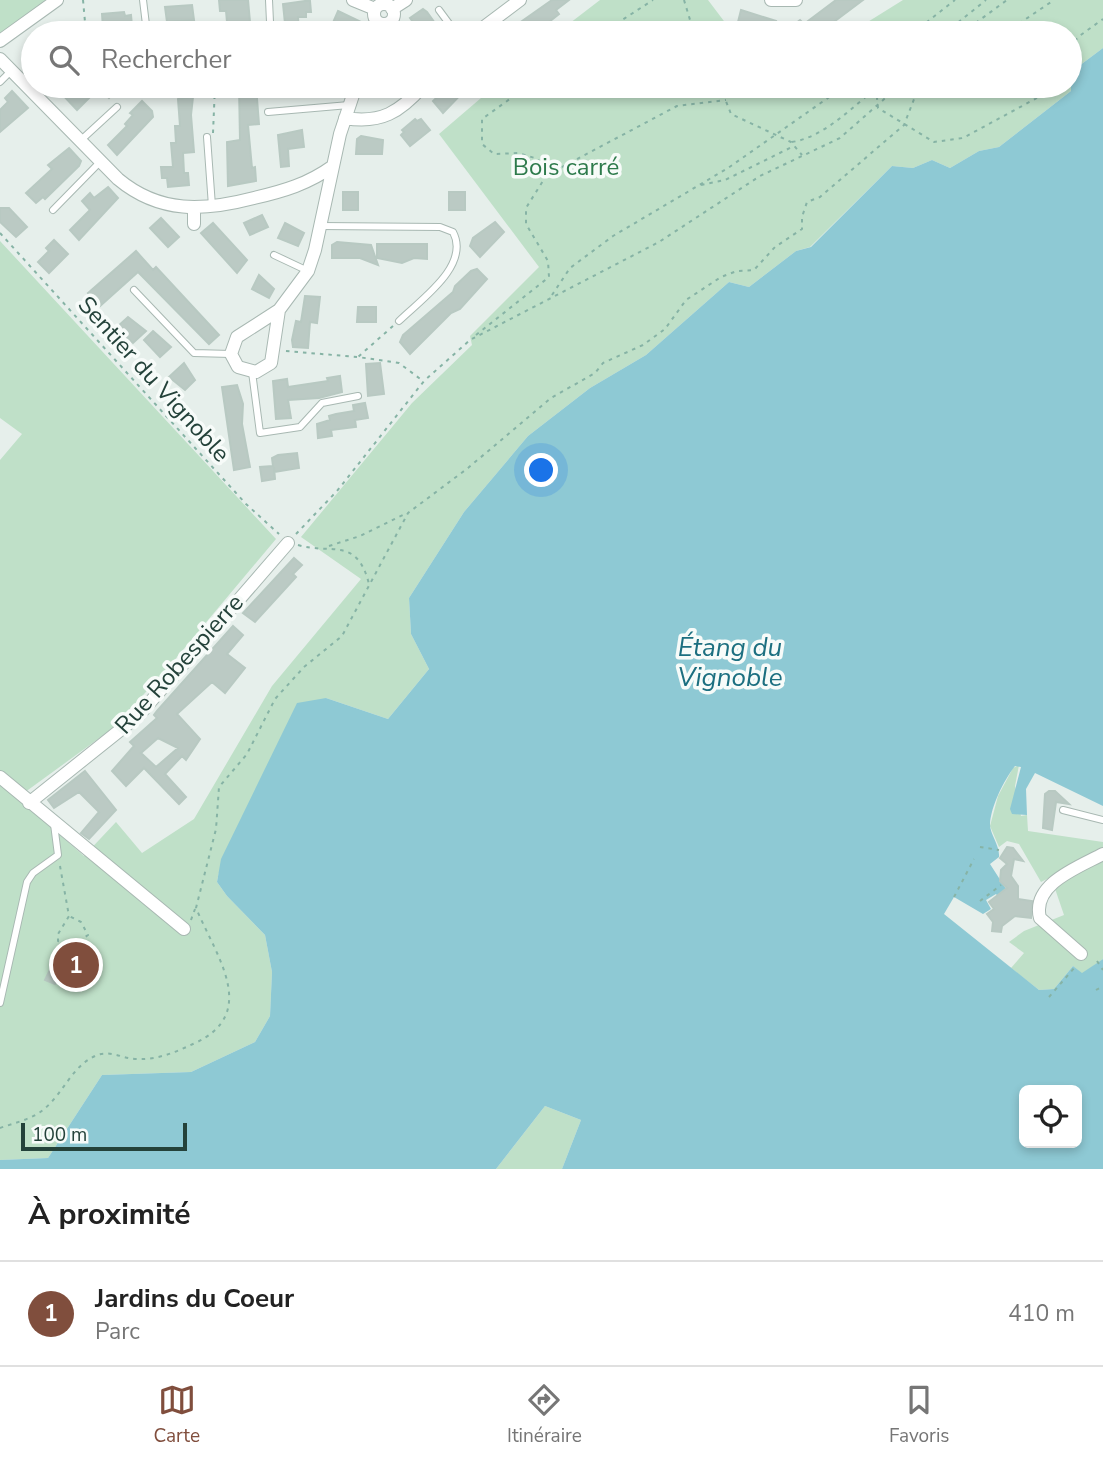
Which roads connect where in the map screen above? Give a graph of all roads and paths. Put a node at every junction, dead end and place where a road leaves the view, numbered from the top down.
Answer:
1 (57, 0) edge
2 (83, 0) edge
3 (143, 0) edge
4 (269, 0) edge
5 (353, 0) edge
6 (406, 0) edge
7 (653, 0) edge
8 (684, 0) edge
9 (771, 0) edge
10 (796, 0) edge
11 (956, 0) edge
12 (986, 0) edge
13 (1007, 0) edge
14 (1054, 0) edge
15 (512, 2) edge
16 (375, 9) junction
17 (392, 9) junction
18 (439, 10) dead end
19 (1103, 19) edge
20 (28, 21) edge
21 (85, 21) edge
22 (146, 21) edge
23 (270, 21) edge
24 (376, 21) edge
25 (391, 21) edge
26 (447, 21) edge
27 (490, 21) edge
28 (621, 21) edge
29 (690, 21) edge
30 (929, 21) edge
31 (960, 21) edge
32 (978, 21) edge
33 (1023, 21) edge
34 (21, 26) edge
35 (1082, 34) edge
36 (0, 41) edge
37 (0, 59) edge
38 (12, 70) junction
39 (21, 79) edge
40 (0, 82) edge
41 (39, 98) edge
42 (215, 98) edge
43 (277, 98) edge
44 (352, 98) edge
45 (412, 98) edge
46 (511, 98) edge
47 (828, 98) edge
48 (863, 98) edge
49 (878, 98) edge
50 (886, 98) edge
51 (914, 98) edge
52 (1037, 98) edge
53 (726, 100) joint
54 (878, 105) junction
55 (117, 107) dead end
56 (278, 111) junction
57 (268, 112) dead end
58 (347, 112) junction
59 (904, 125) junction
60 (207, 137) joint
61 (774, 137) junction
62 (80, 141) junction
63 (790, 142) junction
64 (795, 145) junction
65 (802, 155) junction
66 (100, 162) junction
67 (333, 166) junction
68 (546, 176) junction
69 (699, 186) junction
70 (296, 188) junction
71 (324, 205) junction
72 (212, 208) junction
73 (194, 209) junction
74 (53, 210) dead end
75 (194, 224) dead end
76 (320, 226) junction
77 (0, 233) edge
78 (274, 255) dead end
79 (308, 271) junction
80 (134, 290) dead end
81 (551, 296) junction
82 (279, 310) junction
83 (399, 321) joint
84 (470, 340) junction
85 (274, 351) junction
86 (231, 354) junction
87 (358, 357) junction
88 (252, 372) junction
89 (424, 381) junction
90 (358, 396) dead end
91 (408, 513) junction
92 (288, 543) junction
93 (328, 546) junction
94 (369, 585) junction
95 (0, 776) edge
96 (29, 803) junction
97 (1063, 810) dead end
98 (1103, 820) edge
99 (54, 824) junction
100 (980, 847) dead end
101 (999, 850) dead end
102 (1103, 854) edge
103 (58, 855) junction
104 (974, 859) dead end
105 (1001, 884) dead end
106 (954, 897) dead end
107 (980, 901) dead end
108 (69, 916) junction
109 (184, 929) dead end
110 (1081, 954) dead end
111 (1097, 961) dead end
112 (1075, 967) dead end
113 (1103, 970) edge
114 (1103, 986) edge
115 (1096, 990) dead end
116 (1049, 997) dead end
117 (0, 1003) edge
118 (0, 1128) edge

1 - 20 street
2 - 21 path
3 - 22 lane
4 - 23 lane
5 - 16 street
6 - 17 street
7 - 28 path
8 - 29 path
9 - 10 street
11 - 30 path
12 - 31 path
13 - 32 path
14 - 33 path
15 - 27 street
16 - 17 street
16 - 24 street
17 - 25 street
18 - 26 lane
19 - 35 path
34 - 36 street
37 - 38 street
38 - 39 street
38 - 40 lane
41 - 62 street
42 - 60 path
43 - 56 path
44 - 58 street
45 - 58 street
46 - 68 path
47 - 61 path
48 - 63 path
49 - 54 path
50 - 54 path
51 - 59 path
52 - 59 path
53 - 61 path
53 - 68 path
54 - 59 path
54 - 65 path
55 - 62 lane
56 - 57 lane
56 - 58 lane
58 - 67 street
59 - 91 path
60 - 72 lane
61 - 63 path
61 - 69 path
62 - 66 street
63 - 64 path
64 - 65 path
64 - 69 path
65 - 81 path
66 - 73 street
66 - 74 lane
67 - 70 street
67 - 71 street
68 - 84 path
69 - 81 path
70 - 71 street
70 - 72 street
71 - 76 street
72 - 73 street
73 - 75 street
76 - 79 street
76 - 83 lane
77 - 92 path, Sentier du Vignoble
78 - 79 lane
79 - 82 street
80 - 86 lane
81 - 84 path
82 - 85 street
82 - 86 street
83 - 87 path
84 - 89 path
85 - 87 path
85 - 88 street
86 - 88 street
87 - 89 path
88 - 90 lane
89 - 92 path
91 - 93 path
91 - 94 path
92 - 93 path
92 - 96 street, Rue Robespierre
93 - 94 path
94 - 118 path
95 - 96 street
96 - 99 street
97 - 98 lane
99 - 103 lane
99 - 109 street
100 - 101 path
102 - 110 street
103 - 108 path
103 - 117 lane
104 - 106 path
105 - 107 path
108 - 108 path
111 - 113 path
112 - 116 path
114 - 115 path

